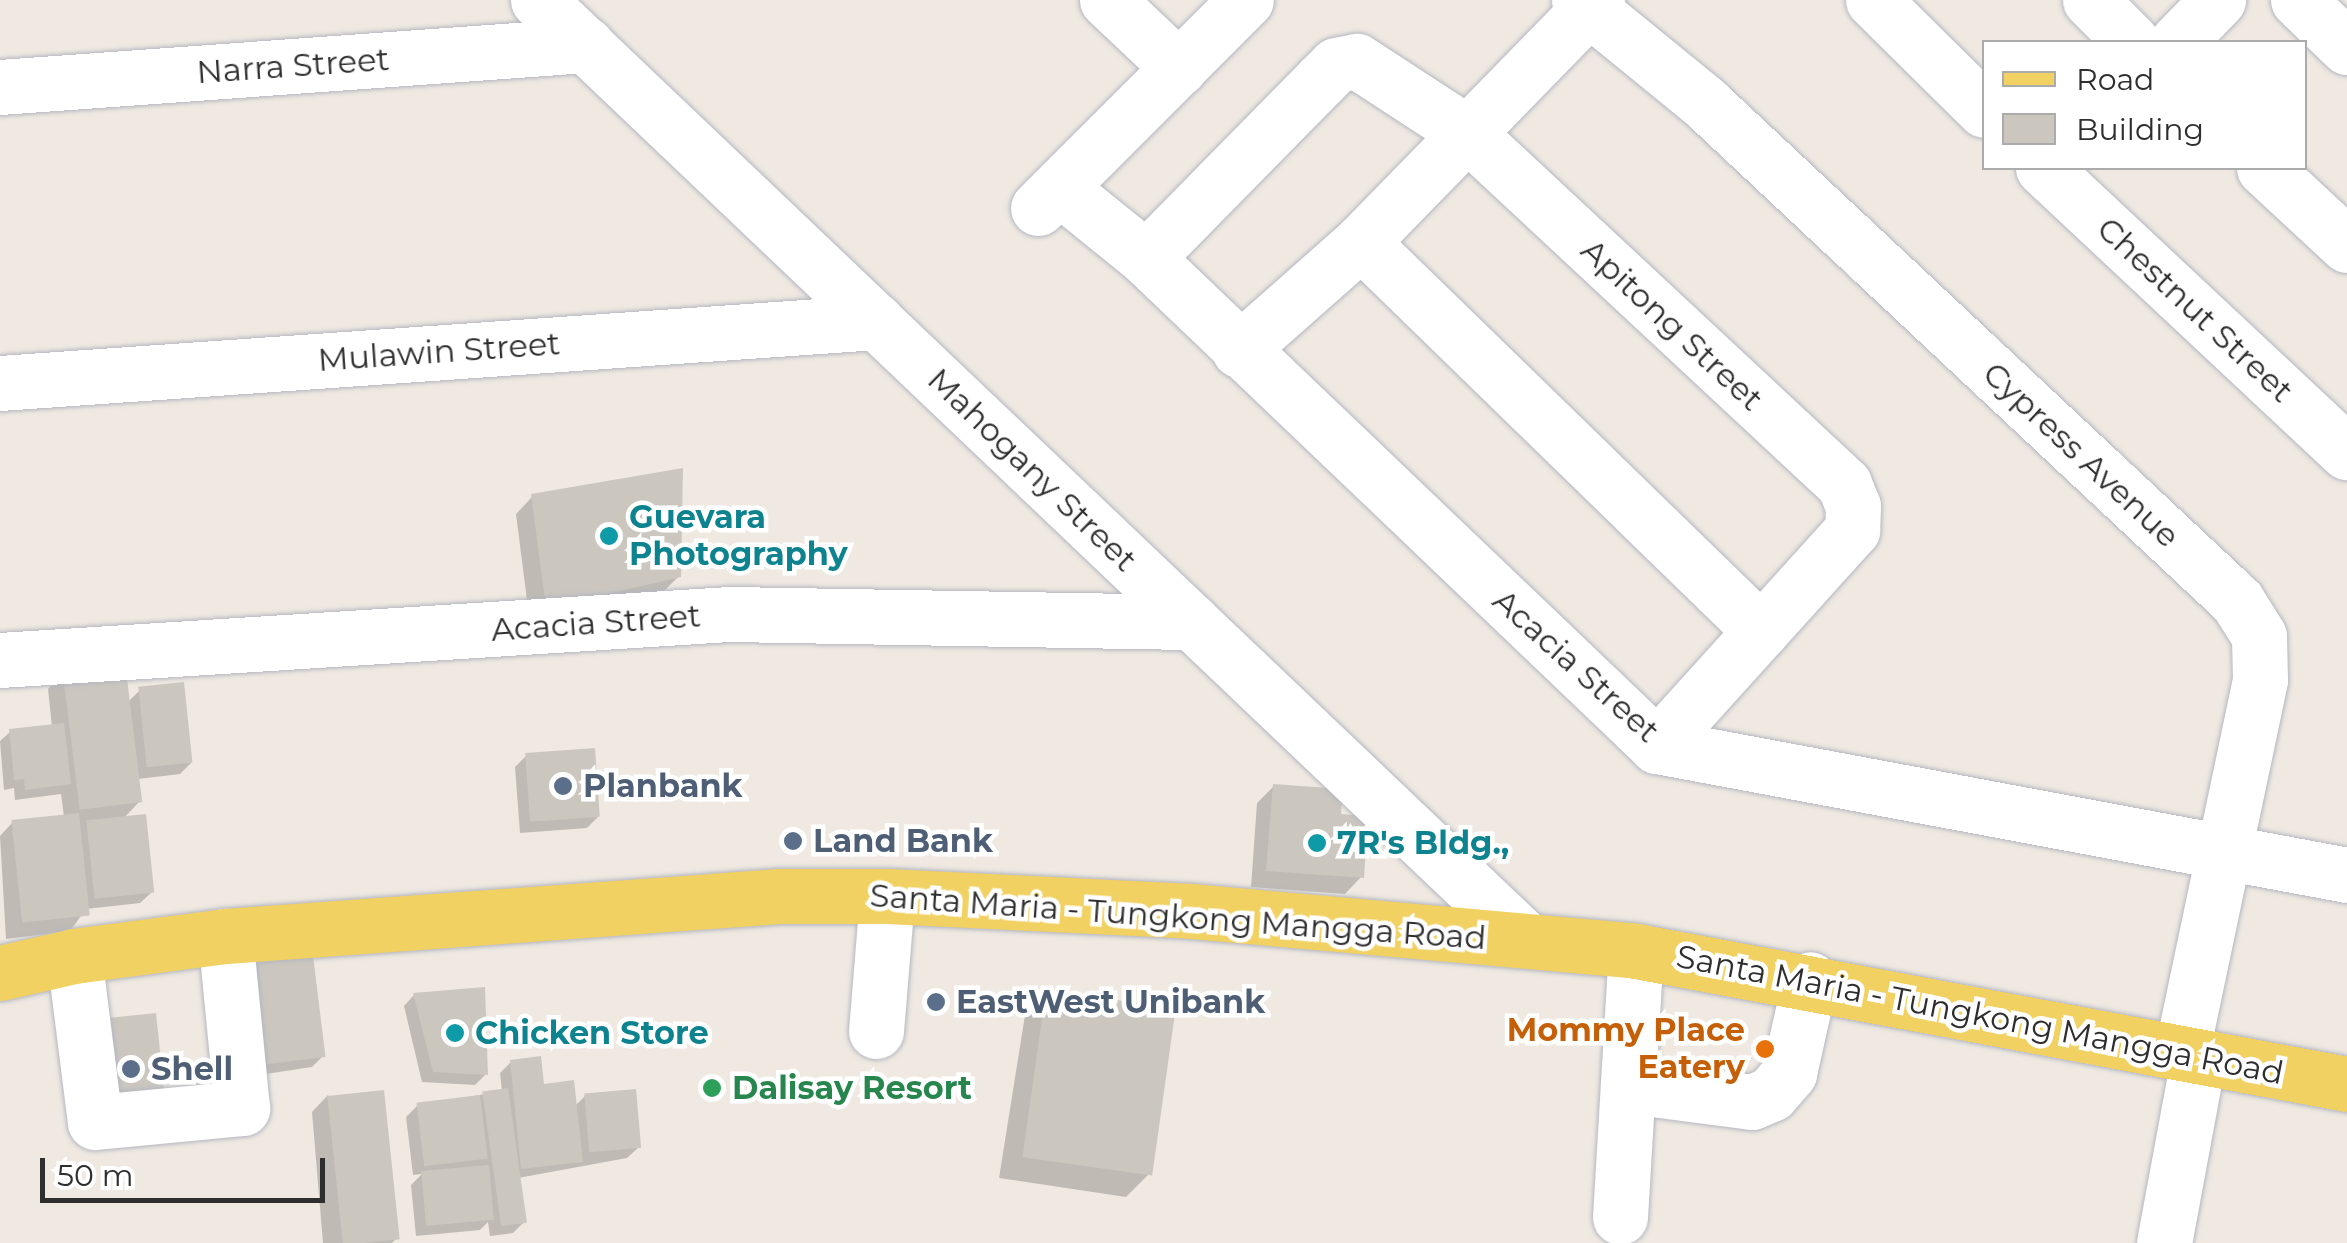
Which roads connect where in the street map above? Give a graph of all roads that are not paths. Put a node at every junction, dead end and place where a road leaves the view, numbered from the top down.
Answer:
1 (538, 0) edge
2 (1107, 0) edge
3 (1246, 0) edge
4 (1874, 0) edge
5 (2090, 0) edge
6 (2218, 0) edge
7 (2298, 0) edge
8 (1588, 3) edge
9 (2130, 40) edge
10 (2179, 40) edge
11 (586, 44) junction
12 (2347, 47) edge
13 (1180, 68) junction
14 (0, 87) edge
15 (1982, 108) edge
16 (1466, 132) junction
17 (2049, 170) edge
18 (2266, 170) edge
19 (1361, 242) junction
20 (2347, 245) edge
21 (1146, 258) junction
22 (877, 322) junction
23 (1239, 350) junction
24 (0, 383) edge
25 (2347, 452) edge
26 (1192, 622) junction
27 (1762, 631) junction
28 (0, 660) edge
29 (1657, 746) junction
30 (2224, 853) junction
31 (2347, 876) edge
32 (887, 896) junction
33 (225, 936) junction
34 (1526, 940) junction
35 (1636, 952) junction
36 (74, 956) junction
37 (0, 974) edge
38 (1810, 979) junction
39 (876, 1031) dead end
40 (2191, 1053) junction
41 (2347, 1084) edge
42 (1629, 1086) junction
43 (1620, 1217) dead end
44 (2164, 1243) edge

1 - 11 street, Mahogany Street
2 - 13 street
3 - 13 street
4 - 15 street
5 - 9 street
6 - 10 street
7 - 12 street
8 - 16 street
8 - 30 street, Cypress Avenue
11 - 14 street, Narra Street
11 - 22 street, Mahogany Street
13 - 21 street, Acacia Street
16 - 19 street
16 - 21 street, Apitong Street
16 - 27 street, Apitong Street
17 - 25 street, Chestnut Street
18 - 20 street
19 - 23 street
19 - 27 street
21 - 23 street, Acacia Street
22 - 24 street, Mulawin Street
22 - 26 street, Mahogany Street
23 - 29 street, Acacia Street
26 - 28 street, Acacia Street
26 - 34 street, Mahogany Street
27 - 29 street
29 - 30 street, Acacia Street
30 - 31 street, Acacia Street
30 - 40 street, Cypress Avenue
32 - 33 main road, Santa Maria - Tungkong Mangga Road
32 - 34 main road, Santa Maria - Tungkong Mangga Road
32 - 39 street
33 - 36 main road, Santa Maria - Tungkong Mangga Road
33 - 36 street
34 - 35 main road, Santa Maria - Tungkong Mangga Road
35 - 38 main road, Santa Maria - Tungkong Mangga Road
35 - 42 street
36 - 37 main road, Santa Maria - Tungkong Mangga Road
38 - 40 main road, Santa Maria - Tungkong Mangga Road
38 - 42 street
40 - 41 main road, Santa Maria - Tungkong Mangga Road
40 - 44 street, Cypress Avenue
42 - 43 street

